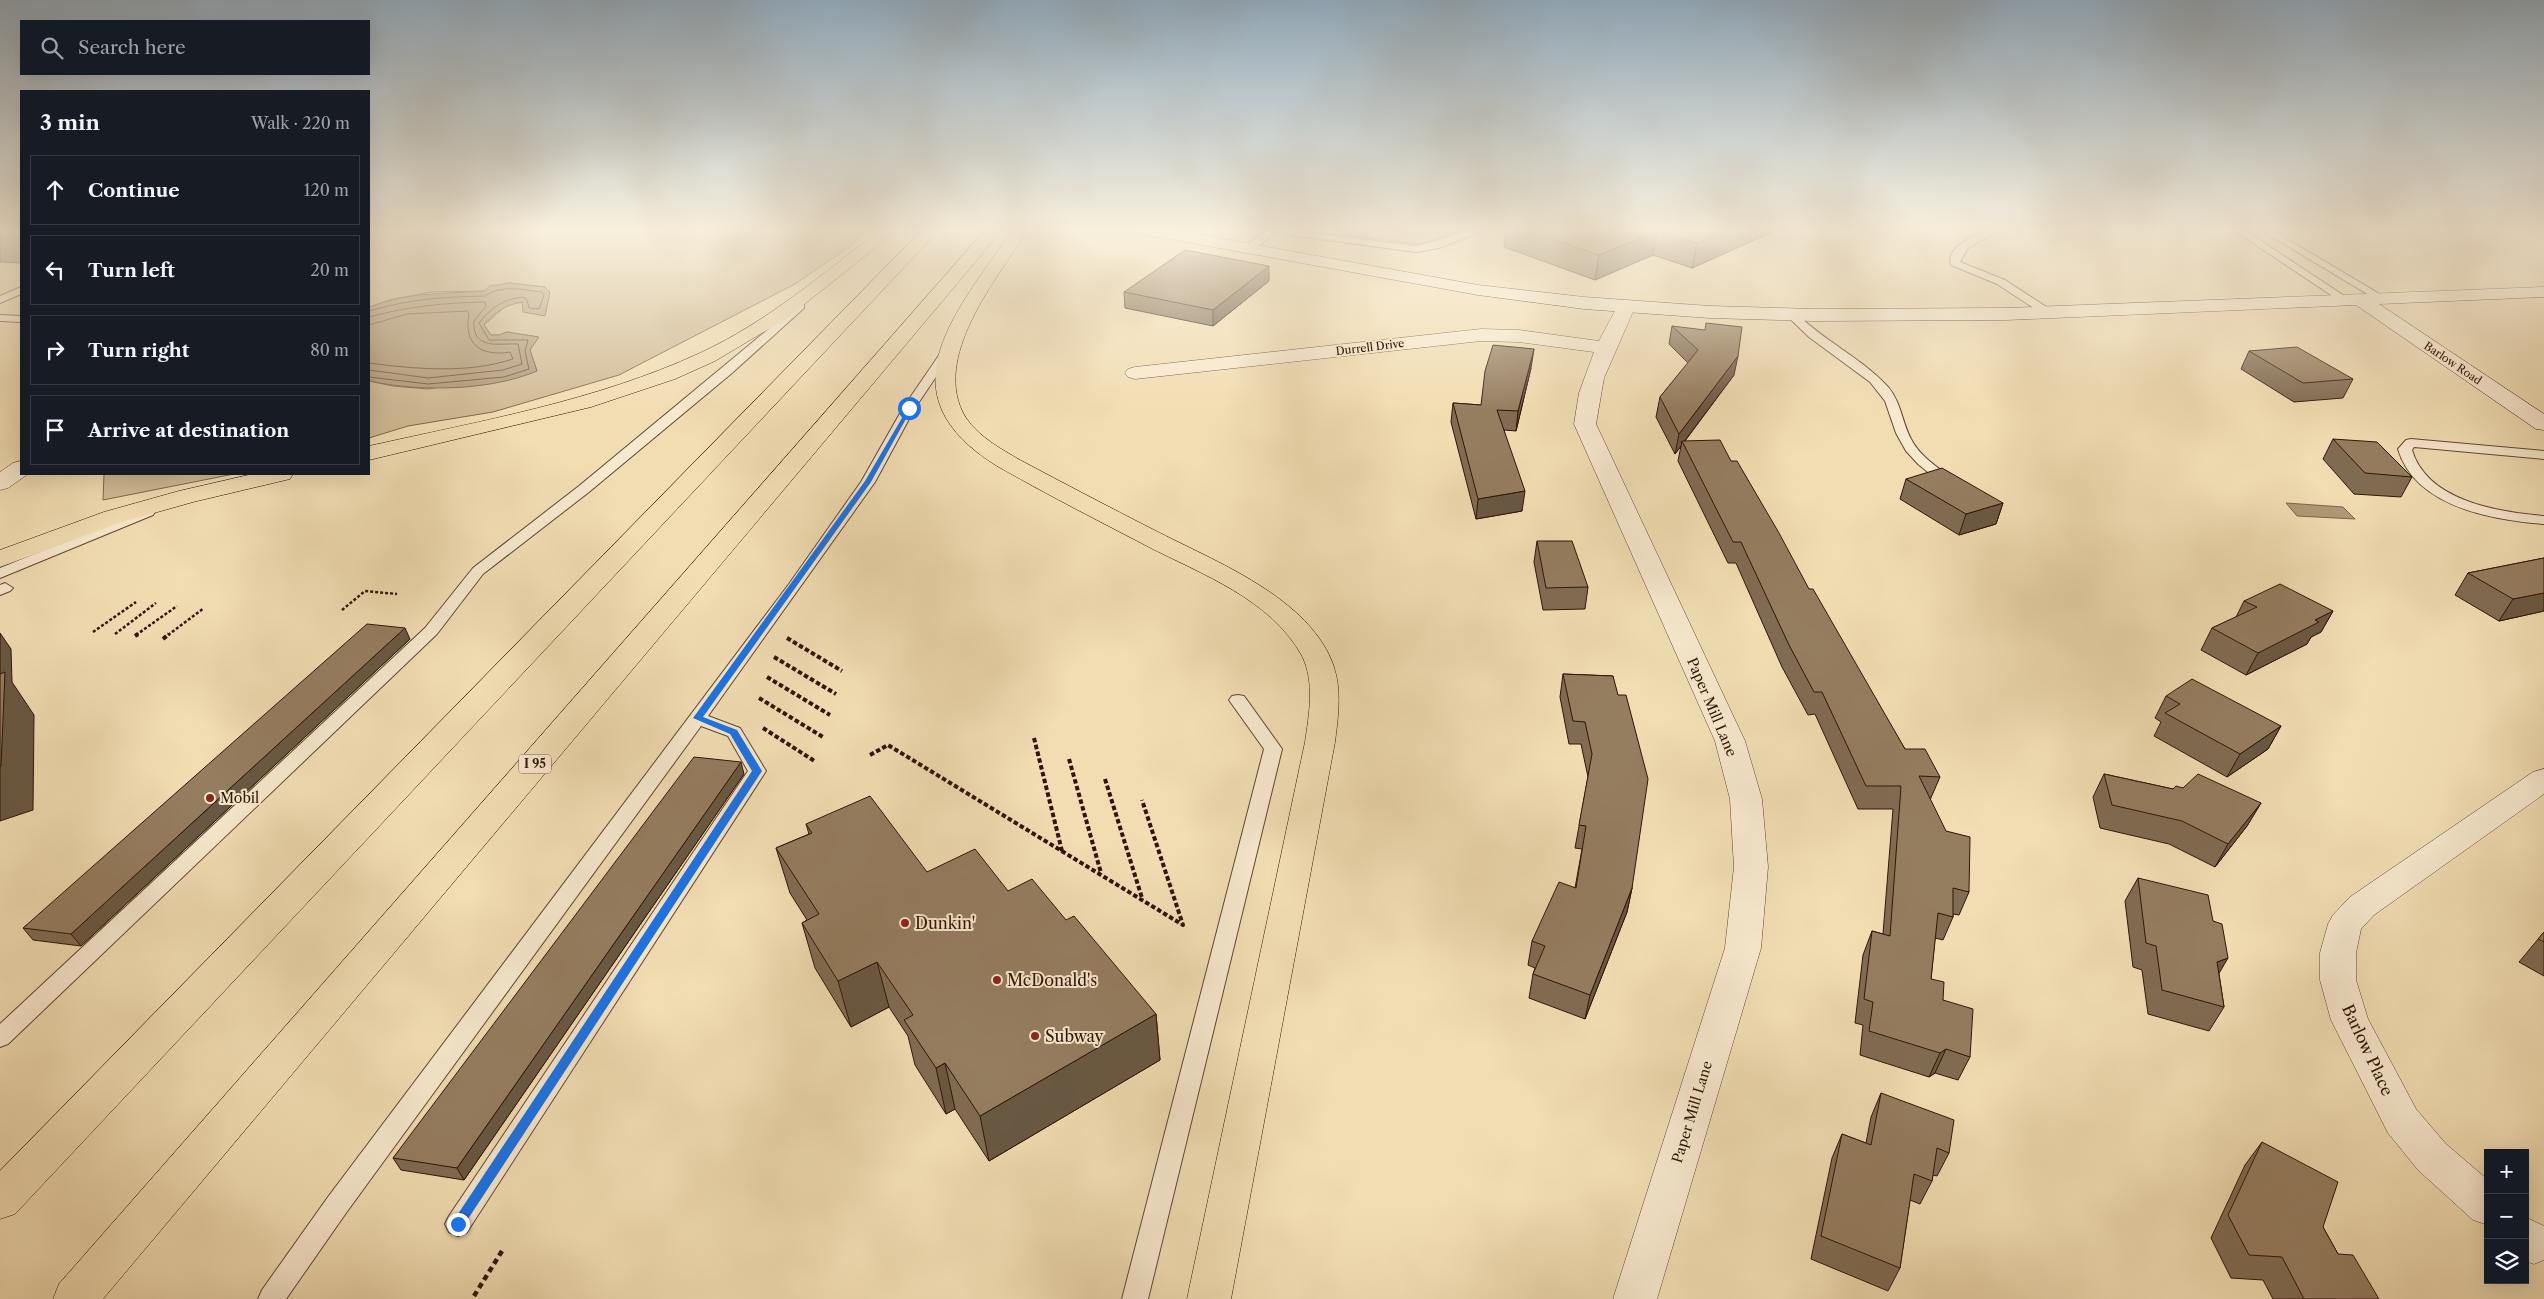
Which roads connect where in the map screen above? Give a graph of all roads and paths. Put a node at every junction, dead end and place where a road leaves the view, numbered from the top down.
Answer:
1 (20, 290) edge
2 (811, 290) edge
3 (818, 290) edge
4 (874, 290) edge
5 (944, 290) edge
6 (982, 290) edge
7 (1476, 290) edge
8 (2011, 290) edge
9 (2336, 290) edge
10 (2367, 290) edge
11 (2544, 292) edge
12 (2383, 299) junction
13 (0, 300) edge
14 (2354, 301) junction
15 (1626, 307) junction
16 (2047, 312) junction
17 (1791, 314) junction
18 (0, 318) edge
19 (20, 319) edge
20 (955, 339) junction
21 (1605, 348) junction
22 (1135, 373) dead end
23 (2544, 424) edge
24 (370, 453) edge
25 (2544, 455) edge
26 (20, 469) edge
27 (278, 475) edge
28 (0, 483) edge
29 (1964, 492) edge
30 (187, 496) junction
31 (2544, 520) edge
32 (0, 559) edge
33 (2, 584) edge
34 (397, 594) dead end
35 (136, 602) dead end
36 (156, 603) dead end
37 (177, 606) dead end
38 (204, 608) dead end
39 (342, 610) dead end
40 (766, 625) junction
41 (93, 632) dead end
42 (115, 634) dead end
43 (135, 636) dead end
44 (163, 639) dead end
45 (774, 657) dead end
46 (842, 671) dead end
47 (767, 678) dead end
48 (836, 694) dead end
49 (759, 698) dead end
50 (1238, 700) dead end
51 (830, 715) dead end
52 (697, 718) junction
53 (755, 722) dead end
54 (823, 738) dead end
55 (1034, 738) dead end
56 (870, 755) dead end
57 (1069, 758) dead end
58 (816, 762) dead end
59 (1105, 779) dead end
60 (2544, 779) edge
61 (1142, 800) dead end
62 (1062, 851) junction
63 (1102, 874) junction
64 (1142, 900) junction
65 (0, 1038) edge
66 (0, 1200) edge
67 (2484, 1202) edge
68 (458, 1224) dead end
69 (502, 1250) dead end
70 (474, 1296) dead end
71 (74, 1299) edge
72 (271, 1299) edge
73 (1136, 1299) edge
74 (1209, 1299) edge
75 (1635, 1299) edge

1 - 13 lane
2 - 24 highway
3 - 65 lane
4 - 66 highway
5 - 71 highway, I 95
6 - 20 highway
7 - 15 street
8 - 16 lane
9 - 14 lane
10 - 12 lane
11 - 12 street
12 - 14 street
14 - 16 street
14 - 23 street, Barlow Road
15 - 17 street
15 - 21 street, Paper Mill Lane
16 - 17 street
17 - 29 lane
18 - 19 lane
20 - 40 lane
20 - 74 highway
21 - 22 street, Durrell Drive
21 - 75 street, Paper Mill Lane
25 - 31 lane
26 - 28 street
27 - 30 highway
30 - 32 highway
30 - 33 lane
34 - 39 path
35 - 41 path
36 - 42 path
37 - 43 path
38 - 44 path
40 - 46 path
40 - 52 lane
45 - 48 path
47 - 51 path
49 - 54 path
50 - 73 lane
52 - 68 lane
52 - 72 lane
53 - 58 path
55 - 62 path
56 - 62 path
57 - 63 path
59 - 64 path
60 - 67 street, Barlow Place
61 - 64 path
62 - 63 path
63 - 64 path
69 - 70 path

